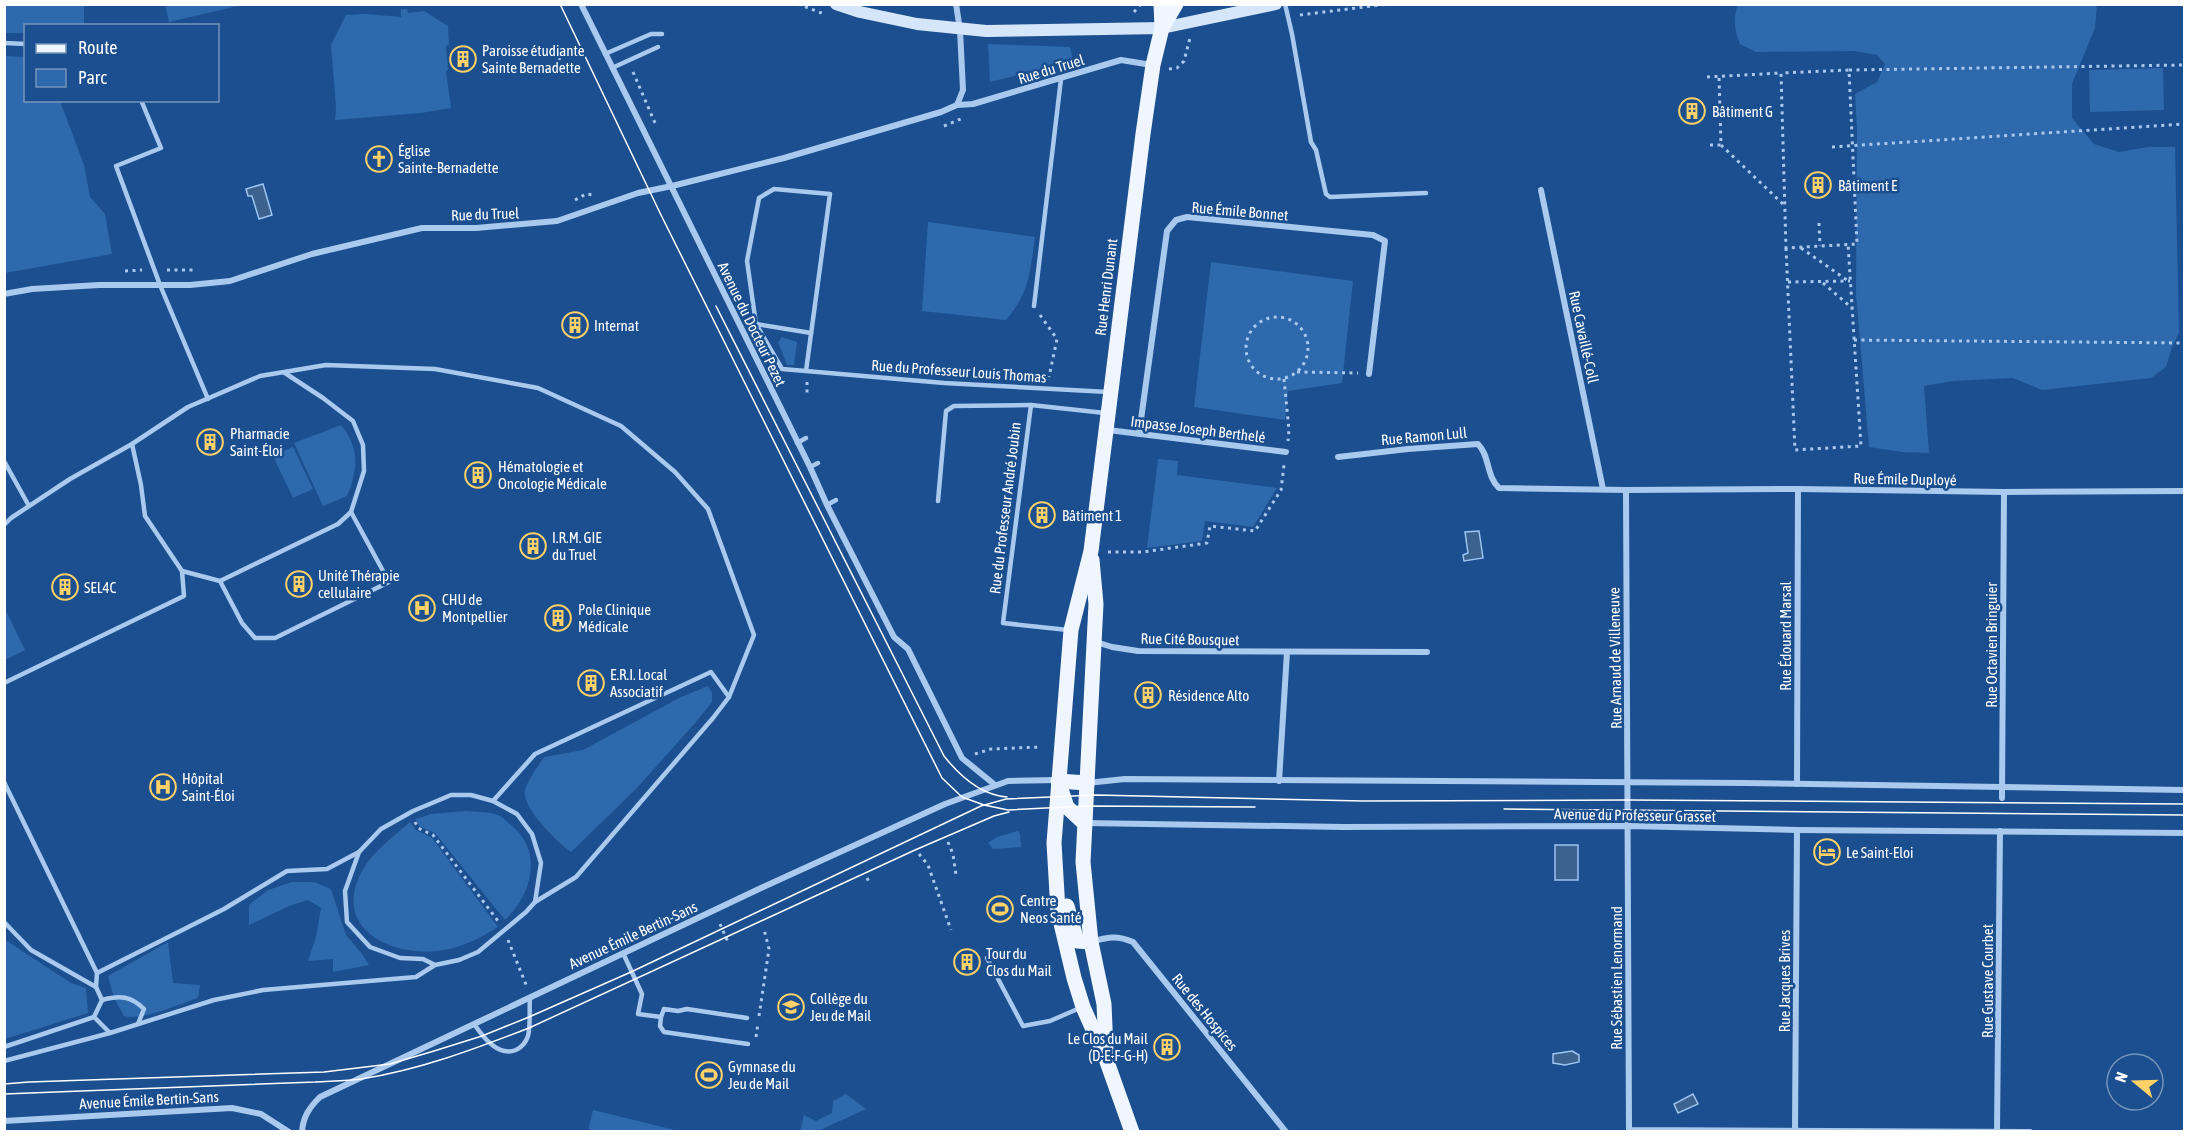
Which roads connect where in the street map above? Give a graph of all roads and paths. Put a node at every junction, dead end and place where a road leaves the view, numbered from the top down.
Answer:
1 (581, 4) edge
2 (836, 4) edge
3 (956, 4) edge
4 (1161, 4) edge
5 (1176, 4) edge
6 (1276, 4) edge
7 (1285, 4) edge
8 (1196, 20) junction
9 (1162, 28) junction
10 (960, 30) junction
11 (662, 34) dead end
12 (4, 43) edge
13 (24, 44) edge
14 (658, 47) dead end
15 (605, 54) junction
16 (570, 55) dead end
17 (558, 58) dead end
18 (2184, 65) edge
19 (1153, 66) junction
20 (612, 69) junction
21 (1849, 70) junction
22 (1781, 73) junction
23 (1719, 76) junction
24 (1707, 77) dead end
25 (1062, 79) junction
26 (142, 102) edge
27 (957, 105) junction
28 (2184, 124) edge
29 (1710, 145) dead end
30 (1721, 145) junction
31 (1852, 146) junction
32 (1832, 147) dead end
33 (672, 186) junction
34 (1541, 190) dead end
35 (1426, 193) dead end
36 (1785, 206) junction
37 (1819, 223) dead end
38 (1848, 244) junction
39 (1820, 246) junction
40 (1799, 247) junction
41 (1786, 248) junction
42 (1822, 281) junction
43 (1849, 281) junction
44 (1788, 282) junction
45 (160, 285) junction
46 (4, 294) edge
47 (1034, 306) joint
48 (1852, 308) junction
49 (756, 324) junction
50 (811, 333) junction
51 (1854, 340) junction
52 (2184, 343) edge
53 (806, 371) junction
54 (284, 372) junction
55 (1297, 372) junction
56 (1369, 374) joint
57 (1284, 379) junction
58 (807, 385) dead end
59 (1047, 389) junction
60 (1111, 393) junction
61 (807, 395) dead end
62 (208, 399) junction
63 (1031, 405) junction
64 (1108, 413) junction
65 (1106, 429) junction
66 (1139, 434) junction
67 (806, 438) dead end
68 (797, 443) junction
69 (132, 444) junction
70 (1286, 452) junction
71 (1338, 457) dead end
72 (4, 461) edge
73 (818, 463) dead end
74 (810, 467) junction
75 (1603, 489) junction
76 (1797, 489) junction
77 (1626, 490) junction
78 (2184, 491) edge
79 (2004, 492) junction
80 (836, 500) dead end
81 (938, 501) dead end
82 (827, 505) junction
83 (29, 506) junction
84 (351, 512) junction
85 (4, 525) edge
86 (1091, 551) junction
87 (182, 571) junction
88 (220, 581) junction
89 (1071, 630) junction
90 (1093, 641) junction
91 (1287, 652) junction
92 (1427, 652) dead end
93 (4, 683) edge
94 (729, 697) junction
95 (1041, 747) dead end
96 (962, 758) junction
97 (1058, 780) junction
98 (1279, 781) junction
99 (4, 782) edge
100 (1628, 782) junction
101 (1087, 783) junction
102 (1797, 784) junction
103 (995, 785) junction
104 (2002, 788) junction
105 (2184, 790) edge
106 (2002, 798) dead end
107 (493, 801) junction
108 (410, 813) junction
109 (1084, 823) junction
110 (1628, 826) junction
111 (1797, 830) junction
112 (2001, 831) junction
113 (2184, 833) edge
114 (948, 842) dead end
115 (359, 852) junction
116 (919, 854) dead end
117 (1054, 860) junction
118 (956, 875) dead end
119 (867, 878) dead end
120 (870, 884) dead end
121 (535, 902) junction
122 (4, 922) edge
123 (720, 924) dead end
124 (764, 929) dead end
125 (504, 930) junction
126 (951, 930) dead end
127 (728, 942) dead end
128 (1091, 942) junction
129 (623, 953) junction
130 (987, 958) dead end
131 (435, 965) junction
132 (97, 973) junction
133 (96, 987) junction
134 (531, 997) junction
135 (102, 1000) junction
136 (1083, 1007) junction
137 (94, 1017) junction
138 (661, 1017) junction
139 (747, 1018) dead end
140 (138, 1024) junction
141 (474, 1024) junction
142 (110, 1033) junction
143 (748, 1044) dead end
144 (755, 1046) dead end
145 (4, 1047) edge
146 (1106, 1059) junction
147 (4, 1061) edge
148 (4, 1121) edge
149 (1629, 1130) edge
150 (1795, 1130) edge
151 (289, 1131) edge
152 (302, 1131) edge
153 (1132, 1131) edge
154 (1286, 1131) edge
155 (1997, 1131) edge
156 (2030, 1131) edge

1 - 15 street, Avenue du Docteur Pezet
2 - 10 main road
3 - 10 street
4 - 9 main road
5 - 9 main road
6 - 8 main road
7 - 35 lane
8 - 9 main road
8 - 19 path
9 - 10 main road
9 - 19 main road, Rue Henri Dunant
10 - 27 street
11 - 15 lane
12 - 13 lane
14 - 20 lane
15 - 20 street, Avenue du Docteur Pezet
16 - 17 path
18 - 21 path
19 - 25 street, Rue du Truel
19 - 60 main road, Rue Henri Dunant
20 - 33 street, Avenue du Docteur Pezet
21 - 22 path
21 - 31 path
22 - 23 path
22 - 36 path
23 - 24 path
23 - 30 path
25 - 27 street, Rue du Truel
25 - 47 lane
26 - 45 lane
27 - 33 street, Rue du Truel
28 - 31 path
29 - 30 path
30 - 36 path
31 - 32 path
31 - 38 path
33 - 45 street, Rue du Truel
33 - 68 street, Avenue du Docteur Pezet
34 - 75 street, Rue Cavaillé-Coll
36 - 41 path
37 - 39 path
38 - 39 path
38 - 43 path
39 - 40 path
40 - 41 path
40 - 43 path
41 - 44 path
42 - 43 path
42 - 44 path
42 - 48 path
43 - 48 path
44 - 51 path
45 - 46 street, Rue du Truel
45 - 62 lane
47 - 59 path
48 - 51 path
49 - 50 lane
49 - 50 lane
49 - 53 lane, Rue du Professeur Louis Thomas
50 - 53 lane
51 - 52 path
53 - 59 lane, Rue du Professeur Louis Thomas
54 - 62 lane
54 - 84 lane
54 - 94 lane
55 - 56 path
55 - 57 path
55 - 57 path
56 - 66 street, Rue Émile Bonnet
57 - 70 path
58 - 61 path
59 - 60 lane, Rue du Professeur Louis Thomas
60 - 64 main road, Rue Henri Dunant
62 - 69 lane
63 - 64 lane, Rue du Professeur André Joubin
63 - 81 lane
63 - 89 lane, Rue du Professeur André Joubin
64 - 65 main road, Rue Henri Dunant
65 - 66 street, Impasse Joseph Berthelé
65 - 86 main road, Rue Henri Dunant
66 - 70 street, Impasse Joseph Berthelé
67 - 68 lane
68 - 74 street, Avenue du Docteur Pezet
69 - 83 lane
69 - 87 lane
70 - 86 path
71 - 75 street, Rue Ramon Lull
72 - 83 lane
73 - 74 lane
74 - 82 street, Avenue du Docteur Pezet
75 - 77 street, Rue Ramon Lull
76 - 77 street, Rue Émile Duployé
76 - 79 street, Rue Émile Duployé
76 - 102 street, Rue Édouard Marsal
77 - 100 street, Rue Arnaud de Villeneuve
78 - 79 street, Rue Émile Duployé
79 - 104 street, Rue Octavien Bringuier
80 - 82 lane
82 - 96 street, Avenue du Docteur Pezet
83 - 85 lane
84 - 88 lane
84 - 88 lane
86 - 89 main road, Rue Henri Dunant
86 - 90 main road, Rue Henri Dunant
87 - 88 lane
87 - 93 lane
89 - 97 main road, Rue Henri Dunant
90 - 91 street, Rue Cité Bousquet
90 - 101 main road, Rue Henri Dunant
91 - 92 street, Rue Cité Bousquet
91 - 98 street
94 - 107 lane
94 - 121 lane
95 - 96 path
96 - 103 street
97 - 101 main road
97 - 103 street, Avenue Émile Bertin-Sans
97 - 109 main road
97 - 117 main road, Rue Henri Dunant
98 - 100 street, Avenue du Professeur Grasset
98 - 101 street, Avenue du Professeur Grasset
99 - 132 lane
100 - 102 street, Avenue du Professeur Grasset
100 - 110 street, Rue Arnaud de Villeneuve
101 - 109 main road, Rue Henri Dunant
102 - 104 street, Avenue du Professeur Grasset
103 - 129 street, Avenue Émile Bertin-Sans
104 - 105 street, Avenue du Professeur Grasset
104 - 106 street, Rue Octavien Bringuier
107 - 108 lane
107 - 121 lane
108 - 115 lane
108 - 125 path
109 - 110 street, Avenue du Professeur Grasset
109 - 128 main road, Rue Henri Dunant
110 - 111 street, Avenue du Professeur Grasset
110 - 149 street, Rue Sébastien Lenormand
111 - 112 street, Avenue du Professeur Grasset
111 - 150 street, Rue Jacques Brives
112 - 113 street, Avenue du Professeur Grasset
112 - 155 street, Rue Gustave Courbet
114 - 118 path
115 - 131 lane
115 - 132 lane
116 - 126 path
117 - 128 main road
117 - 136 main road, Rue Henri Dunant
119 - 120 path
121 - 125 lane
122 - 133 lane
123 - 127 path
124 - 144 path
125 - 131 lane
125 - 134 path
128 - 146 main road, Rue Henri Dunant
128 - 154 street, Rue des Hospices
129 - 134 street, Avenue Émile Bertin-Sans
129 - 138 lane
130 - 136 lane
131 - 140 lane
132 - 133 lane
133 - 135 lane
134 - 141 street, Avenue Émile Bertin-Sans
134 - 141 lane
135 - 137 lane
135 - 140 lane
136 - 146 main road, Rue Henri Dunant
137 - 142 lane
137 - 145 lane
138 - 139 lane
138 - 143 lane
140 - 142 lane
141 - 152 street, Avenue Émile Bertin-Sans
142 - 147 lane
146 - 153 main road
148 - 151 street, Avenue Émile Bertin-Sans
149 - 150 street
150 - 155 street
155 - 156 street

